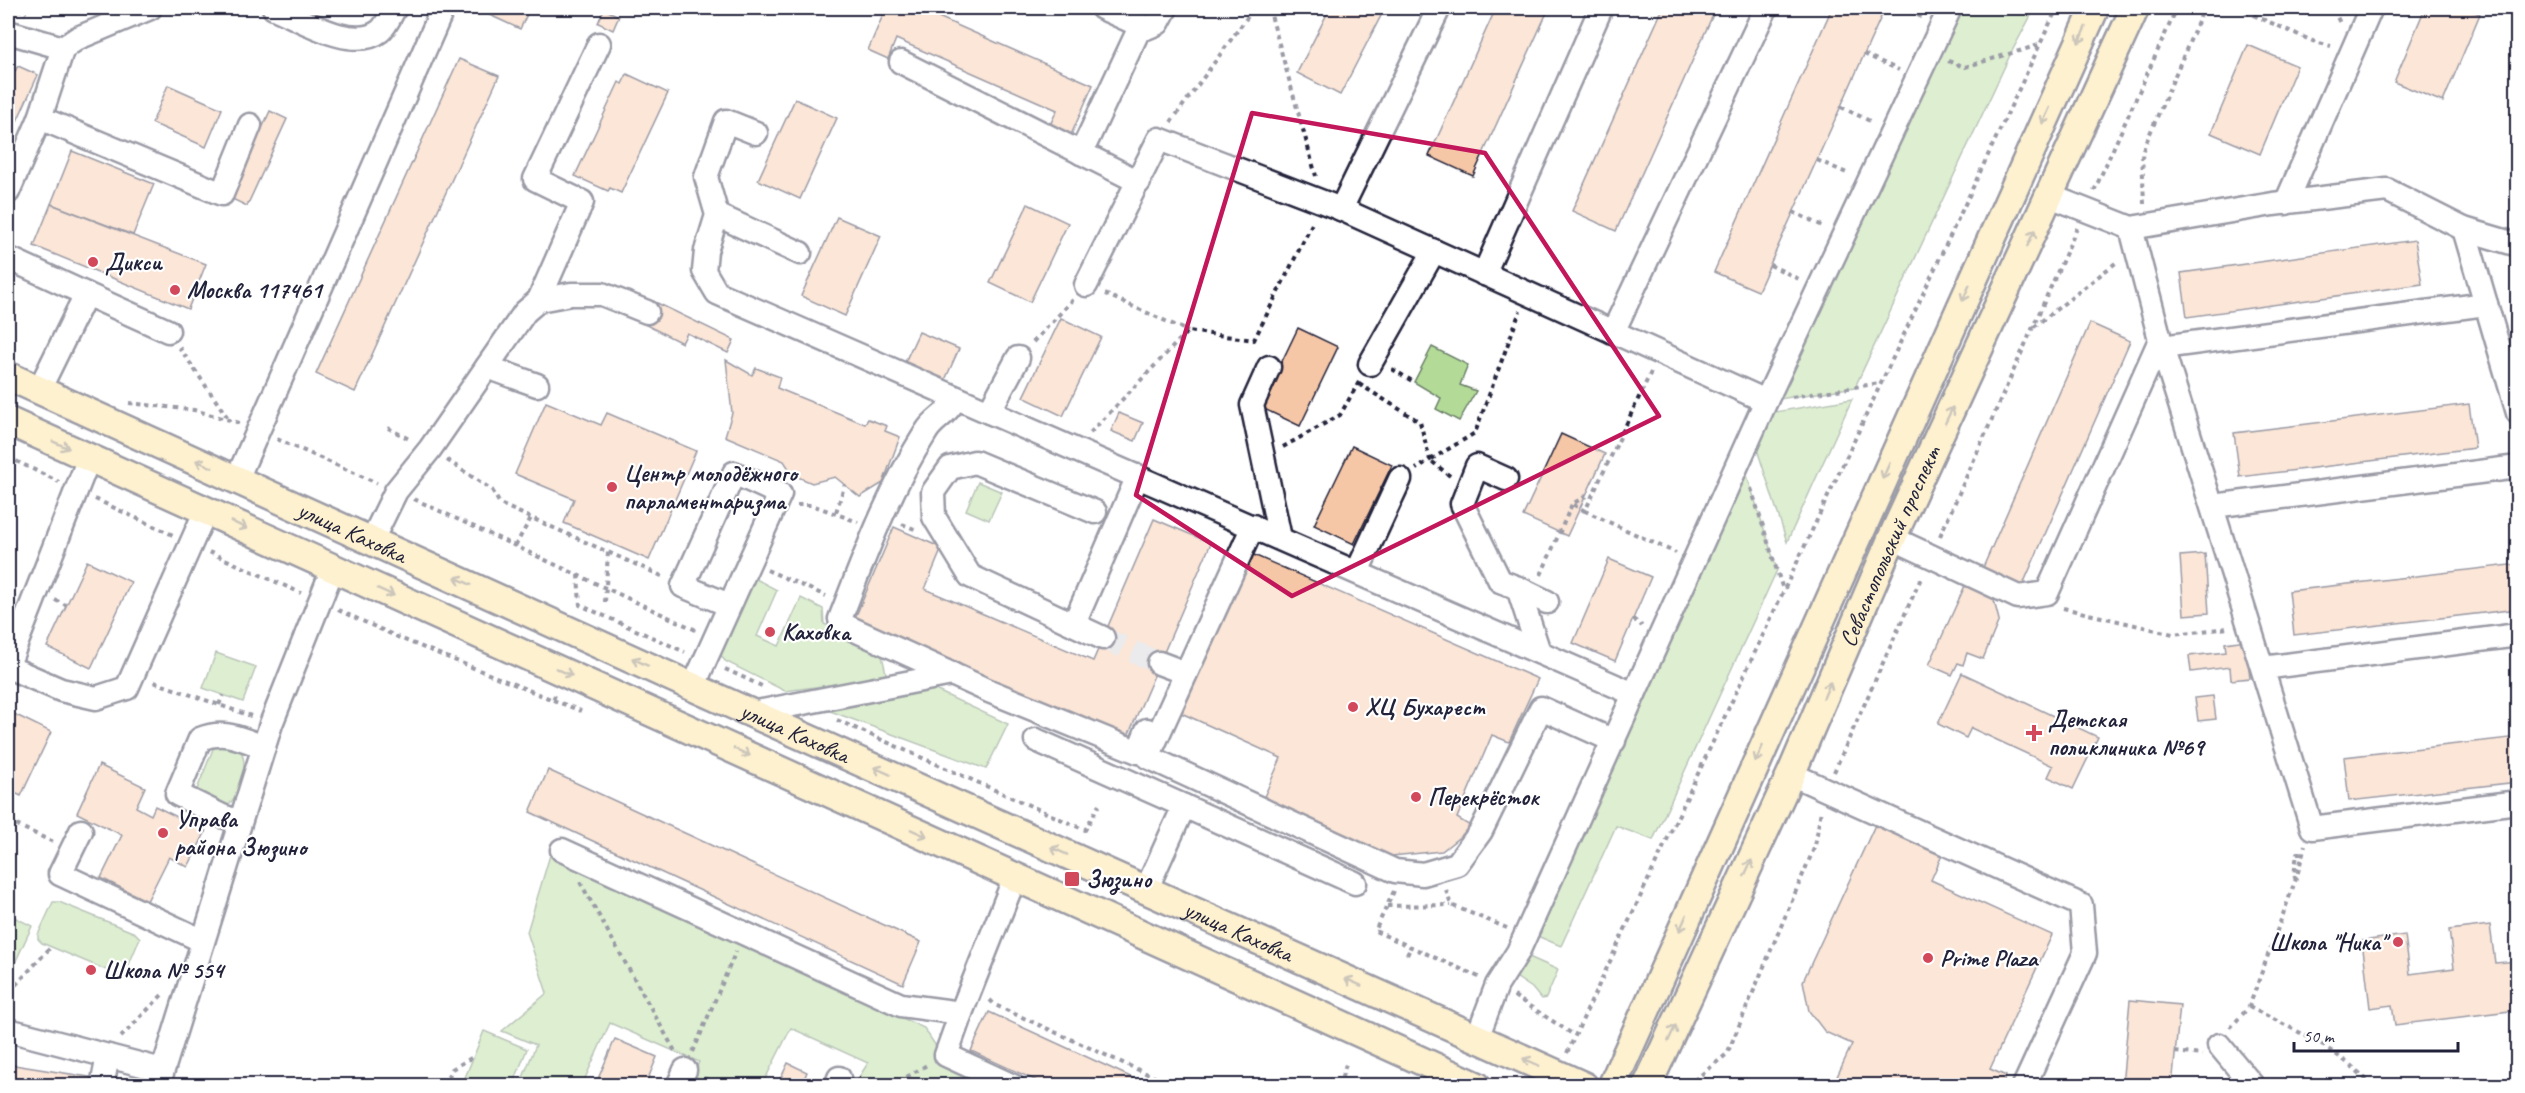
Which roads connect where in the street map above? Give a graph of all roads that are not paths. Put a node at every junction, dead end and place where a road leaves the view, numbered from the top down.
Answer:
1 (150, 8) edge
2 (274, 8) edge
3 (395, 8) edge
4 (443, 8) edge
5 (1102, 8) edge
6 (1167, 8) edge
7 (1439, 8) edge
8 (1601, 8) edge
9 (1766, 8) edge
10 (1950, 8) edge
11 (2095, 8) edge
12 (2135, 8) edge
13 (2371, 8) edge
14 (1141, 25) junction
15 (8, 32) edge
16 (599, 44) dead end
17 (63, 48) junction
18 (901, 62) dead end
19 (40, 118) junction
20 (250, 125) dead end
21 (756, 133) dead end
22 (1081, 153) junction
23 (1139, 182) junction
24 (8, 192) edge
25 (2050, 196) junction
26 (2286, 203) junction
27 (1333, 205) junction
28 (717, 215) junction
29 (2464, 230) junction
30 (2137, 234) junction
31 (2517, 245) edge
32 (1434, 251) junction
33 (800, 253) dead end
34 (8, 258) edge
35 (1484, 274) junction
36 (1086, 285) road end
37 (86, 294) junction
38 (539, 300) junction
39 (2486, 304) junction
40 (647, 312) dead end
41 (168, 331) road end
42 (1613, 332) junction
43 (2161, 343) junction
44 (1017, 358) road end
45 (1371, 364) road end
46 (487, 367) junction
47 (1269, 367) dead end
48 (8, 376) edge
49 (537, 386) dead end
50 (39, 390) junction
51 (956, 398) junction
52 (1766, 401) junction
53 (989, 412) junction
54 (2517, 413) edge
55 (8, 422) edge
56 (89, 458) junction
57 (2517, 467) edge
58 (1138, 476) junction
59 (237, 478) junction
60 (1400, 479) road end
61 (1506, 479) dead end
62 (2213, 506) junction
63 (206, 510) junction
64 (1095, 512) dead end
65 (1246, 523) junction
66 (1280, 538) junction
67 (1892, 538) junction
68 (372, 540) junction
69 (333, 568) junction
70 (1357, 572) junction
71 (729, 605) junction
72 (1074, 624) junction
73 (2517, 635) edge
74 (1103, 638) tunnel mouth
75 (1539, 652) junction
76 (8, 666) edge
77 (2263, 668) junction
78 (952, 674) junction
79 (693, 687) junction
80 (1634, 694) junction
81 (752, 713) junction
82 (1036, 740) dead end
83 (1614, 741) junction
84 (264, 747) junction
85 (1791, 774) junction
86 (2517, 802) edge
87 (1184, 806) junction
88 (240, 822) junction
89 (76, 841) road end
90 (562, 850) road end
91 (1017, 877) junction
92 (1355, 883) dead end
93 (1146, 890) junction
94 (203, 941) junction
95 (961, 1013) junction
96 (8, 1030) edge
97 (1477, 1038) junction
98 (2222, 1040) road end
99 (108, 1056) junction
100 (160, 1078) edge
101 (2240, 1080) edge
102 (102, 1086) edge
103 (1013, 1086) edge
104 (1477, 1086) edge
105 (1584, 1086) edge
106 (1612, 1086) edge
107 (1647, 1086) edge
108 (2024, 1086) edge

1 - 17 lane
2 - 3 lane
4 - 59 lane
5 - 14 lane
6 - 14 lane
7 - 27 lane
8 - 35 lane
9 - 42 lane
10 - 52 lane
11 -> 106 main road, Севастопольский проспект
12 - 25 main road, Севастопольский проспект
13 - 26 lane
14 - 22 lane
15 - 17 lane
16 - 38 lane
17 - 19 lane
18 - 22 lane
19 - 20 lane
19 - 24 lane
21 - 28 lane
22 - 23 lane
23 - 27 lane
23 - 36 lane
25 - 30 lane
67 -> 25 main road, Севастопольский проспект
26 - 29 lane
26 - 30 lane
27 - 32 lane
28 - 33 lane
28 - 51 lane
29 - 31 lane
29 - 39 lane
30 - 43 lane
32 - 35 lane
32 - 45 lane
34 - 37 lane
35 - 42 lane
37 - 41 lane
37 - 50 lane
38 - 40 lane
38 - 46 lane
39 - 43 lane
39 - 54 lane
42 - 52 lane
43 - 62 lane
43 - 67 lane
44 - 53 lane
46 - 49 lane
46 - 68 lane
47 - 66 lane
48 - 50 main road, улица Каховка
59 -> 50 main road, улица Каховка
51 - 53 lane
51 - 78 lane
52 - 80 lane
53 - 58 lane
55 -> 56 main road, улица Каховка
56 - 63 main road, улица Каховка
56 - 76 lane
57 - 62 lane
58 - 65 lane
58 - 72 lane
59 - 68 main road, улица Каховка
60 - 70 lane
61 - 75 lane
62 - 77 lane
63 -> 69 main road, улица Каховка
63 - 76 lane
64 - 72 lane
65 - 66 lane
65 - 78 lane
65 - 83 lane
66 - 70 lane
85 -> 67 main road, Севастопольский проспект
79 -> 68 main road, улица Каховка
69 - 84 lane
69 -> 91 main road, улица Каховка
70 - 75 lane
71 - 71 lane
71 - 79 lane
72 - 74 lane
73 - 77 lane
75 - 80 lane
77 - 86 lane
78 - 81 lane
79 - 81 main road, улица Каховка
80 - 83 lane
93 -> 81 main road, улица Каховка
82 - 87 lane
83 - 97 lane
84 - 88 lane
84 - 88 lane
107 -> 85 main road, Севастопольский проспект
85 - 108 lane
87 - 92 lane
87 - 93 lane
88 - 94 lane
89 - 94 lane
90 - 95 lane
91 - 95 lane
91 - 104 main road, улица Каховка
97 -> 93 main road, улица Каховка
94 - 100 lane
95 - 103 lane
96 - 99 lane
105 -> 97 main road, улица Каховка
98 - 101 lane
99 - 100 lane
99 - 102 lane

